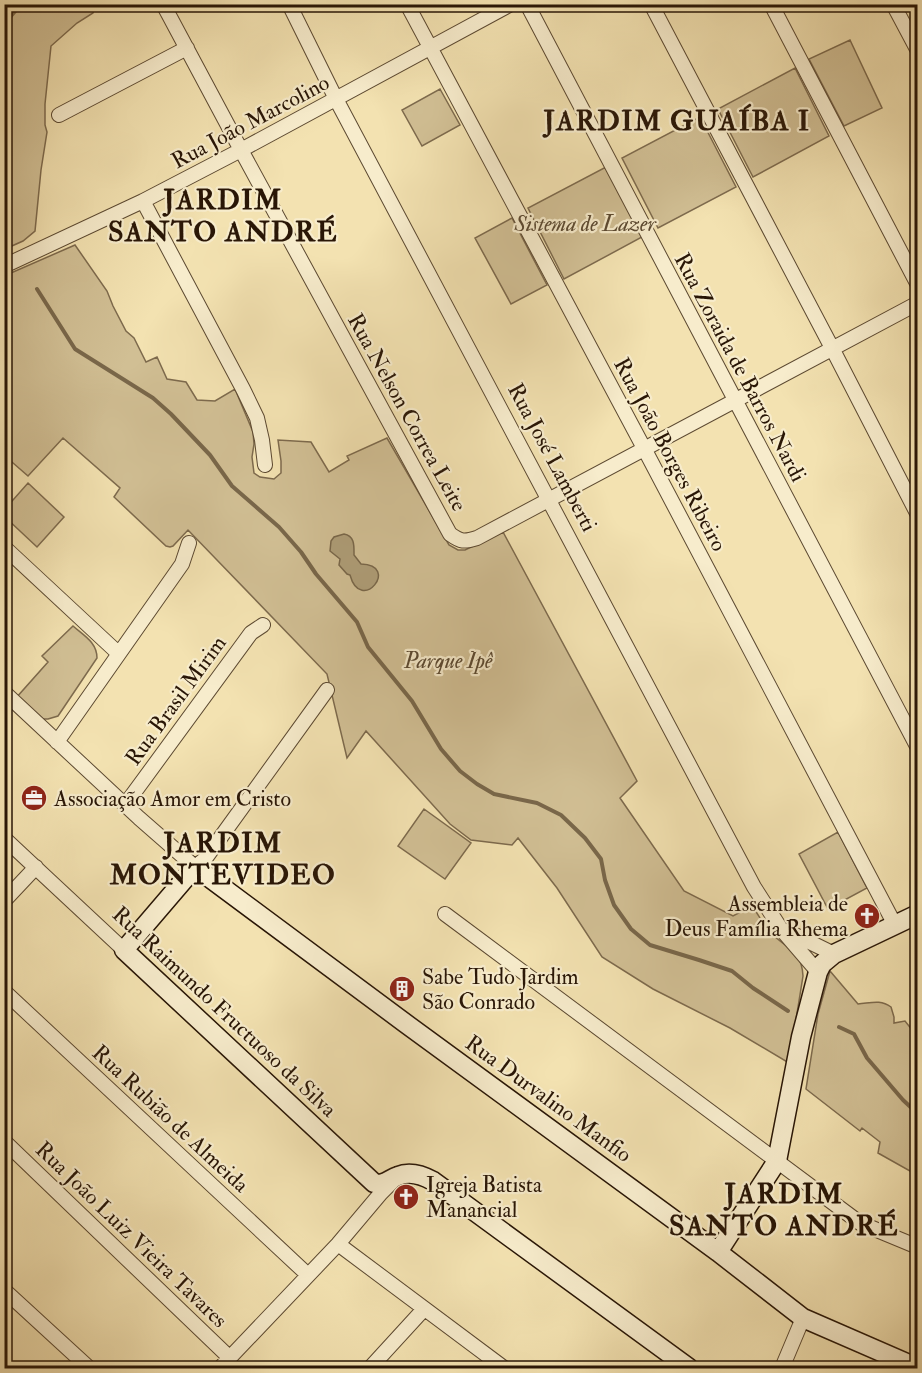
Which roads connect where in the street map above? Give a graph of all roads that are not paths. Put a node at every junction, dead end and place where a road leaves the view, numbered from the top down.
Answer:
1 (163, 4) edge
2 (288, 4) edge
3 (407, 4) edge
4 (511, 4) edge
5 (527, 4) edge
6 (651, 4) edge
7 (771, 4) edge
8 (893, 4) edge
9 (187, 48) junction
10 (431, 48) junction
11 (918, 51) edge
12 (336, 99) junction
13 (59, 115) dead end
14 (241, 150) junction
15 (144, 201) junction
16 (4, 266) edge
17 (918, 285) edge
18 (918, 303) edge
19 (832, 348) junction
20 (735, 400) junction
21 (644, 448) junction
22 (265, 465) dead end
23 (548, 499) junction
24 (918, 515) edge
25 (189, 543) dead end
26 (4, 547) edge
27 (263, 625) dead end
28 (118, 653) junction
29 (327, 690) dead end
30 (4, 692) edge
31 (57, 742) junction
32 (918, 748) edge
33 (125, 805) junction
34 (6, 844) edge
35 (36, 867) junction
36 (195, 867) junction
37 (4, 901) edge
38 (445, 914) dead end
39 (918, 915) edge
40 (894, 925) junction
41 (782, 929) junction
42 (124, 950) junction
43 (834, 954) junction
44 (818, 972) junction
45 (4, 991) edge
46 (4, 1141) edge
47 (777, 1161) junction
48 (360, 1170) junction
49 (399, 1175) junction
50 (368, 1208) junction
51 (338, 1244) junction
52 (918, 1247) edge
53 (718, 1252) junction
54 (308, 1275) junction
55 (4, 1290) edge
56 (424, 1309) junction
57 (803, 1318) junction
58 (225, 1363) edge
59 (89, 1368) edge
60 (370, 1368) edge
61 (504, 1368) edge
62 (689, 1368) edge
63 (782, 1368) edge
64 (918, 1368) edge

1 - 9 street, Rua Nelson Correa Leite
2 - 12 street, Rua José Lamberti
3 - 10 street, Rua João Borges Ribeiro
4 - 10 street, Rua João Marcolino
5 - 20 street, Rua Zoraida de Barros Nardi
6 - 19 street
7 - 17 street
8 - 11 street
9 - 13 street
9 - 14 street, Rua Nelson Correa Leite
10 - 12 street, Rua João Marcolino
10 - 21 street, Rua João Borges Ribeiro
12 - 14 street, Rua João Marcolino
12 - 23 street, Rua José Lamberti
14 - 15 street, Rua João Marcolino
14 - 23 street, Rua Nelson Correa Leite
15 - 16 street, Rua João Marcolino
15 - 22 street
18 - 19 street, Rua Nelson Correa Leite
19 - 20 street, Rua Nelson Correa Leite
19 - 24 street
20 - 21 street, Rua Nelson Correa Leite
20 - 32 street, Rua Zoraida de Barros Nardi
21 - 23 street, Rua Nelson Correa Leite
21 - 40 street, Rua João Borges Ribeiro
23 - 41 street, Rua José Lamberti
25 - 28 street
26 - 28 street
27 - 33 street, Rua Brasil Mirim
28 - 31 street
29 - 36 street
30 - 31 street, Rua Durvalino Manfio
31 - 33 street, Rua Durvalino Manfio
33 - 36 street, Rua Durvalino Manfio
34 - 35 street, Rua Raimundo Fructuoso da Silva
35 - 37 street
35 - 42 street, Rua Raimundo Fructuoso da Silva
36 - 42 street
36 - 53 street, Rua Durvalino Manfio
38 - 47 street
39 - 40 street
40 - 43 street
41 - 43 street
41 - 44 street, Rua José Lamberti
42 - 48 street, Rua Raimundo Fructuoso da Silva
43 - 44 street
44 - 47 street
45 - 54 street, Rua Rubião de Almeida
46 - 58 street, Rua João Luiz Vieira Tavares
47 - 52 street
47 - 53 street
48 - 49 street, Rua Raimundo Fructuoso da Silva
48 - 50 street, Rua Raimundo Fructuoso da Silva
49 - 50 street
49 - 62 street
50 - 51 street
51 - 54 street
51 - 56 street
53 - 57 street, Rua Durvalino Manfio
54 - 58 street
55 - 59 street
56 - 60 street
56 - 61 street
57 - 63 street
57 - 64 street, Rua Durvalino Manfio

